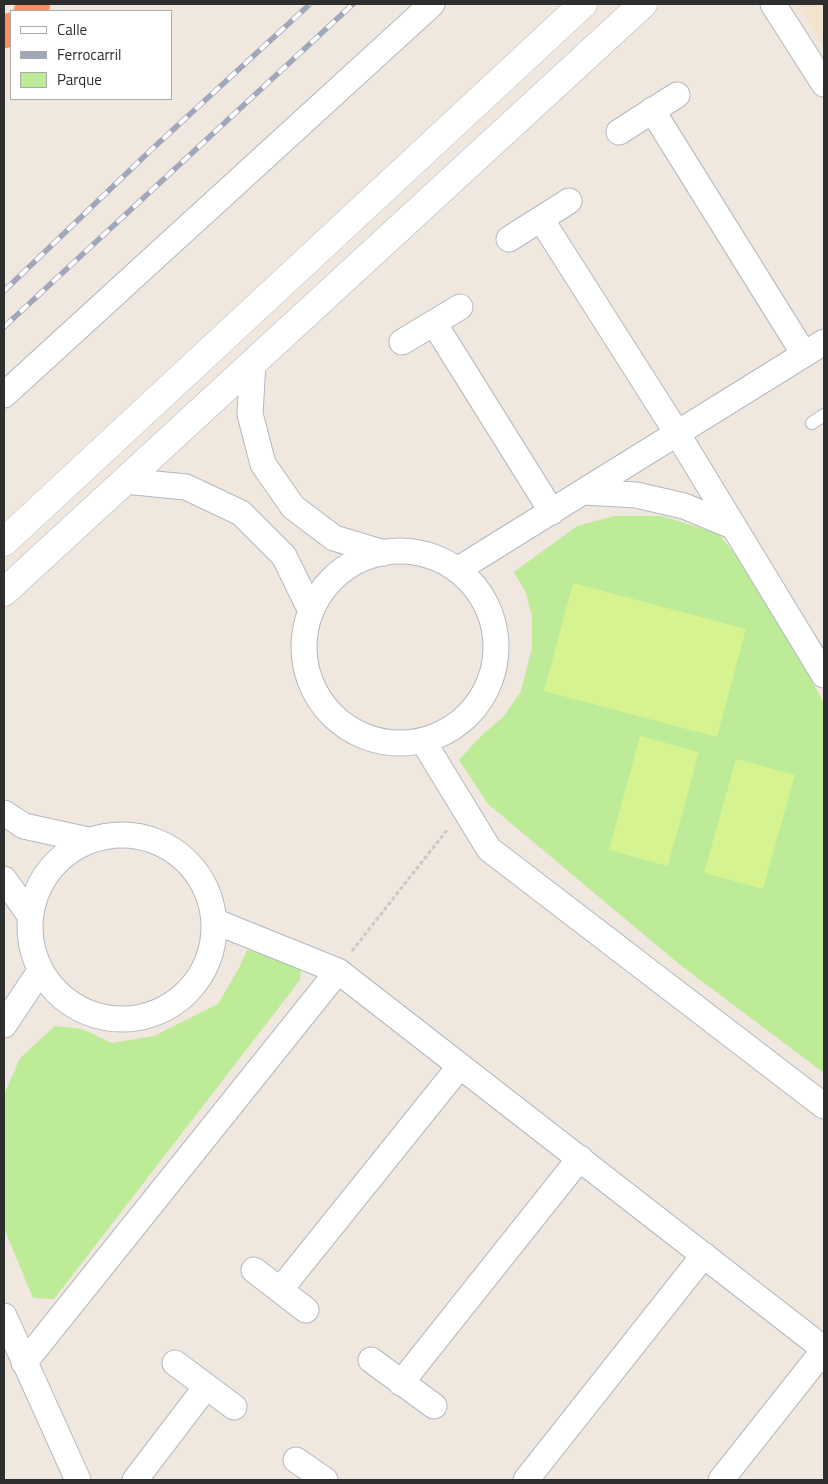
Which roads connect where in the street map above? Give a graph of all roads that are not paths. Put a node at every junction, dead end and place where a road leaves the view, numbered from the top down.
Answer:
1 (432, 4) edge
2 (583, 4) edge
3 (643, 4) edge
4 (773, 4) edge
5 (821, 71) edge
6 (677, 95) dead end
7 (652, 110) junction
8 (619, 132) dead end
9 (568, 201) dead end
10 (541, 219) junction
11 (509, 239) dead end
12 (460, 307) dead end
13 (434, 323) junction
14 (402, 342) dead end
15 (814, 348) edge
16 (253, 362) junction
17 (4, 395) edge
18 (824, 415) edge
19 (812, 423) dead end
20 (677, 433) junction
21 (125, 481) junction
22 (584, 492) junction
23 (552, 512) junction
24 (732, 526) junction
25 (4, 542) edge
26 (384, 553) junction
27 (457, 570) junction
28 (4, 592) edge
29 (311, 610) junction
30 (824, 675) edge
31 (423, 740) junction
32 (4, 813) edge
33 (88, 840) junction
34 (4, 879) edge
35 (29, 914) junction
36 (214, 921) junction
37 (338, 970) junction
38 (40, 971) junction
39 (4, 1025) edge
40 (460, 1066) junction
41 (824, 1106) edge
42 (580, 1158) junction
43 (704, 1254) junction
44 (254, 1270) dead end
45 (280, 1290) junction
46 (306, 1310) dead end
47 (4, 1316) edge
48 (824, 1350) edge
49 (371, 1360) dead end
50 (24, 1363) junction
51 (175, 1363) dead end
52 (401, 1383) junction
53 (206, 1387) junction
54 (434, 1406) dead end
55 (234, 1407) dead end
56 (296, 1460) dead end
57 (78, 1480) edge
58 (135, 1480) edge
59 (324, 1480) edge
60 (526, 1480) edge
61 (721, 1480) edge

1 - 17 street
2 - 25 main road
3 - 16 main road
4 - 5 street
6 - 7 street
7 - 8 street
7 - 15 street
9 - 10 street
10 - 11 street
10 - 20 street
12 - 13 street
13 - 14 street
13 - 23 street
15 - 20 street
16 - 21 main road
16 - 26 street
18 - 19 lane
20 - 22 street
20 - 24 street
21 - 28 main road
21 - 29 street
22 - 23 street
22 - 24 street
23 - 27 street
24 - 30 street
26 - 27 street
26 - 29 street
27 - 31 street
29 - 31 street
31 - 41 street
32 - 33 street
33 - 35 street
33 - 36 street
34 - 35 street
35 - 38 street
36 - 37 street
36 - 38 street
37 - 40 street
37 - 50 street
38 - 39 street
40 - 42 street
40 - 45 street
42 - 43 street
42 - 52 street
43 - 48 street
43 - 60 street
44 - 45 street
45 - 46 street
47 - 50 street
48 - 61 street
49 - 52 street
50 - 57 street
51 - 53 street
52 - 54 street
53 - 55 street
53 - 58 street
56 - 59 street

